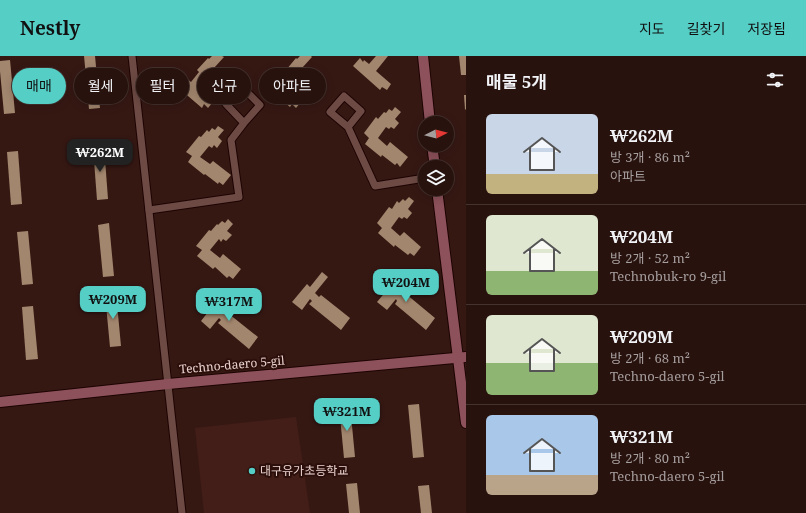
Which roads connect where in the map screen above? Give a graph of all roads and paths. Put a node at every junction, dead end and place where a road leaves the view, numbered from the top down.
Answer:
1 (132, 56) edge
2 (422, 56) edge
3 (429, 116) edge
4 (244, 123) junction
5 (348, 127) junction
6 (418, 179) edge
7 (438, 196) edge
8 (149, 210) junction
9 (462, 357) edge
10 (168, 384) junction
11 (0, 402) edge
12 (466, 423) edge
13 (182, 513) edge

1 - 8 street
2 - 3 street
4 - 4 street
4 - 8 street
5 - 5 street
5 - 6 street
7 - 9 street
8 - 10 street
9 - 10 street, Techno-daero 5-gil
9 - 12 street
10 - 11 street, Techno-daero 5-gil
10 - 13 street

